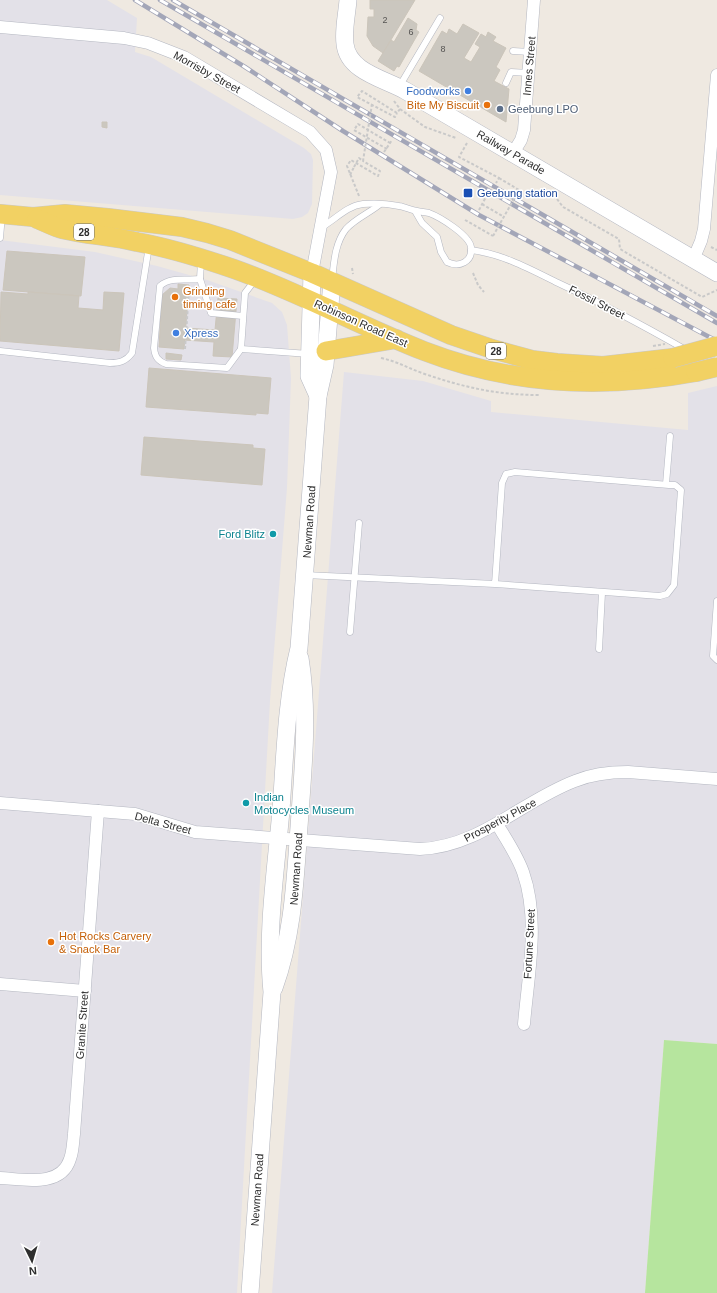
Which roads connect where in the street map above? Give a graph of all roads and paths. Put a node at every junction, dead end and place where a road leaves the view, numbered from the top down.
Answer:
1 (348, 0) edge
2 (534, 0) edge
3 (440, 18) dead end
4 (0, 27) edge
5 (513, 51) dead end
6 (530, 52) junction
7 (529, 73) junction
8 (506, 82) dead end
9 (717, 82) edge
10 (399, 87) junction
11 (372, 104) junction
12 (389, 108) dead end
13 (400, 109) dead end
14 (397, 113) dead end
15 (367, 137) junction
16 (392, 140) dead end
17 (467, 142) junction
18 (390, 144) junction
19 (472, 146) dead end
20 (387, 149) junction
21 (326, 150) joint
22 (384, 152) dead end
23 (513, 154) junction
24 (363, 161) junction
25 (350, 176) junction
26 (499, 178) junction
27 (496, 183) dead end
28 (551, 192) dead end
29 (488, 195) dead end
30 (360, 198) dead end
31 (482, 204) junction
32 (379, 205) junction
33 (479, 210) dead end
34 (415, 211) junction
35 (1, 214) edge
36 (33, 217) junction
37 (504, 217) junction
38 (465, 220) dead end
39 (320, 228) junction
40 (0, 238) edge
41 (150, 244) junction
42 (471, 250) junction
43 (201, 258) junction
44 (693, 260) junction
45 (352, 268) dead end
46 (312, 273) junction
47 (473, 273) dead end
48 (717, 273) edge
49 (257, 278) junction
50 (356, 278) dead end
51 (200, 279) junction
52 (332, 281) junction
53 (189, 290) dead end
54 (717, 290) edge
55 (484, 292) dead end
56 (310, 301) junction
57 (329, 310) junction
58 (243, 316) junction
59 (396, 339) junction
60 (653, 346) dead end
61 (717, 346) edge
62 (646, 348) dead end
63 (185, 349) dead end
64 (241, 349) junction
65 (0, 351) edge
66 (317, 353) junction
67 (706, 365) edge
68 (670, 436) dead end
69 (666, 484) junction
70 (359, 523) dead end
71 (305, 575) junction
72 (355, 578) junction
73 (495, 584) junction
74 (602, 593) junction
75 (717, 600) edge
76 (350, 632) dead end
77 (299, 648) junction
78 (599, 649) dead end
79 (717, 660) edge
80 (717, 779) edge
81 (0, 803) edge
82 (98, 811) junction
83 (497, 824) junction
84 (278, 838) junction
85 (298, 840) junction
86 (0, 984) edge
87 (85, 991) junction
88 (272, 992) junction
89 (524, 1024) dead end
90 (0, 1178) edge
91 (250, 1293) edge

1 - 10 main road, Railway Parade
2 - 6 street, Innes Street
3 - 10 lane
4 - 21 street, Morrisby Street
5 - 6 lane
6 - 7 street, Innes Street
7 - 8 lane
7 - 23 street, Innes Street
9 - 44 street
10 - 23 main road, Railway Parade
11 - 12 path
11 - 14 path
11 - 15 path, bridge
13 - 17 path
15 - 18 path
15 - 20 path
15 - 24 path, bridge
16 - 18 path
17 - 19 path
17 - 26 path
18 - 20 path
20 - 22 path
21 - 39 street, Newman Road
23 - 44 main road, Railway Parade
24 - 25 path, bridge
24 - 25 path
25 - 30 path
26 - 27 path
26 - 37 path, bridge
28 - 54 path
29 - 31 path
31 - 33 path
31 - 37 path
32 - 34 lane
32 - 39 lane
32 - 52 lane
34 - 42 lane
34 - 42 lane
35 - 36 main road, Robinson Road East / 28
35 - 40 lane
36 - 41 main road, Robinson Road East / 28
36 - 46 main road, Robinson Road East / 28
37 - 38 path, bridge
39 - 46 street, Newman Road
41 - 43 main road, Robinson Road East / 28
41 - 65 lane
42 - 67 lane, Fossil Street
43 - 49 main road, Robinson Road East / 28
43 - 51 lane
44 - 48 main road, Railway Parade
45 - 50 path
46 - 52 main road, Robinson Road East / 28
46 - 56 main road, Newman Road
47 - 55 path
49 - 56 main road, Robinson Road East / 28
49 - 58 lane
51 - 58 lane
51 - 64 lane
52 - 57 main road, Newman Road
52 - 61 main road, Robinson Road East / 28, bridge
53 - 63 path
56 - 57 main road, Robinson Road East / 28
56 - 66 main road, Newman Road
57 - 59 main road, Robinson Road East / 28
57 - 66 main road, Newman Road
58 - 64 lane
59 - 66 main road
59 - 67 main road, Robinson Road East / 28
60 - 62 path
64 - 66 lane
66 - 71 main road, Newman Road
68 - 69 lane
69 - 73 lane
69 - 74 lane
70 - 72 lane
71 - 72 lane
71 - 77 main road, Newman Road
72 - 73 lane
72 - 76 lane
73 - 74 lane
74 - 78 lane
75 - 79 lane
77 - 84 main road, Newman Road
77 - 85 main road, Newman Road
80 - 83 street, Prosperity Place
81 - 82 street, Delta Street
82 - 84 street, Delta Street
82 - 87 street, Granite Street
83 - 85 street, Prosperity Place
83 - 89 street, Fortune Street
84 - 85 street, Prosperity Place
84 - 88 main road, Newman Road
85 - 88 main road, Newman Road
86 - 87 street
87 - 90 street, Granite Street
88 - 91 main road, Newman Road

